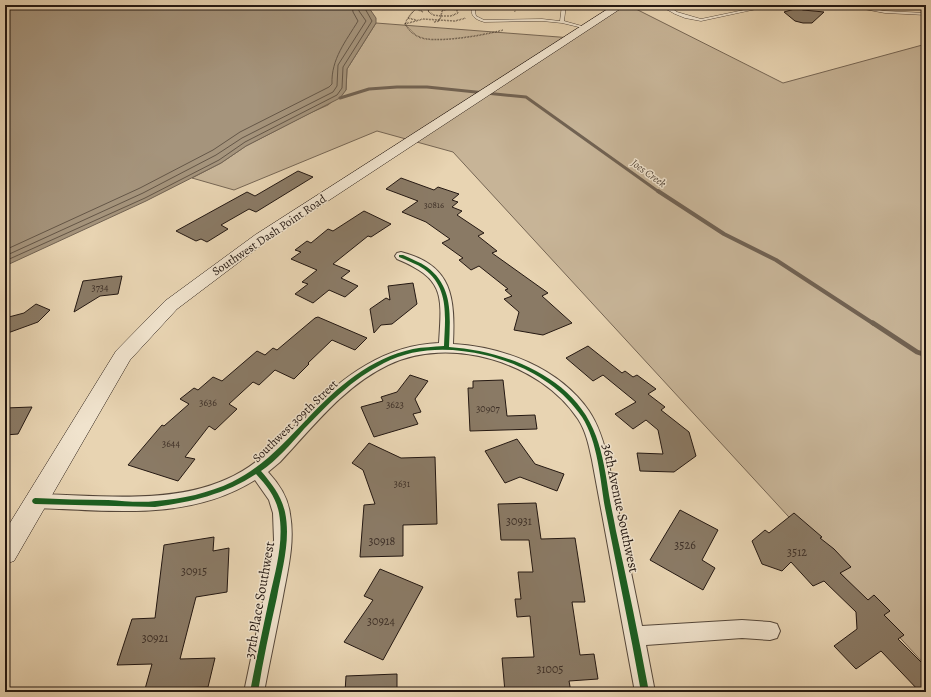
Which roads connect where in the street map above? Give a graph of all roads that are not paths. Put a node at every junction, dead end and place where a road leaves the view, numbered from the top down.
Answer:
1 (474, 5) edge
2 (564, 5) edge
3 (621, 5) edge
4 (666, 5) edge
5 (773, 5) edge
6 (845, 5) edge
7 (864, 5) edge
8 (859, 8) junction
9 (926, 14) edge
10 (562, 22) junction
11 (587, 28) junction
12 (402, 256) dead end
13 (446, 347) junction
14 (257, 471) junction
15 (35, 501) junction
16 (5, 553) edge
17 (770, 631) dead end
18 (635, 636) junction
19 (254, 692) edge
20 (645, 692) edge

1 - 10 lane
2 - 10 lane
3 - 11 main road, Southwest Dash Point Road
4 - 5 lane
6 - 8 lane
7 - 8 lane
8 - 9 lane
10 - 11 lane
11 - 15 main road, Southwest Dash Point Road
12 - 13 street
13 - 14 street, Southwest 309th Street
13 - 18 street, 36th Avenue Southwest
14 - 15 street, Southwest 309th Street
14 - 19 street, 37th Place Southwest
15 - 16 main road, Southwest Dash Point Road
17 - 18 street
18 - 20 street, 36th Avenue Southwest

